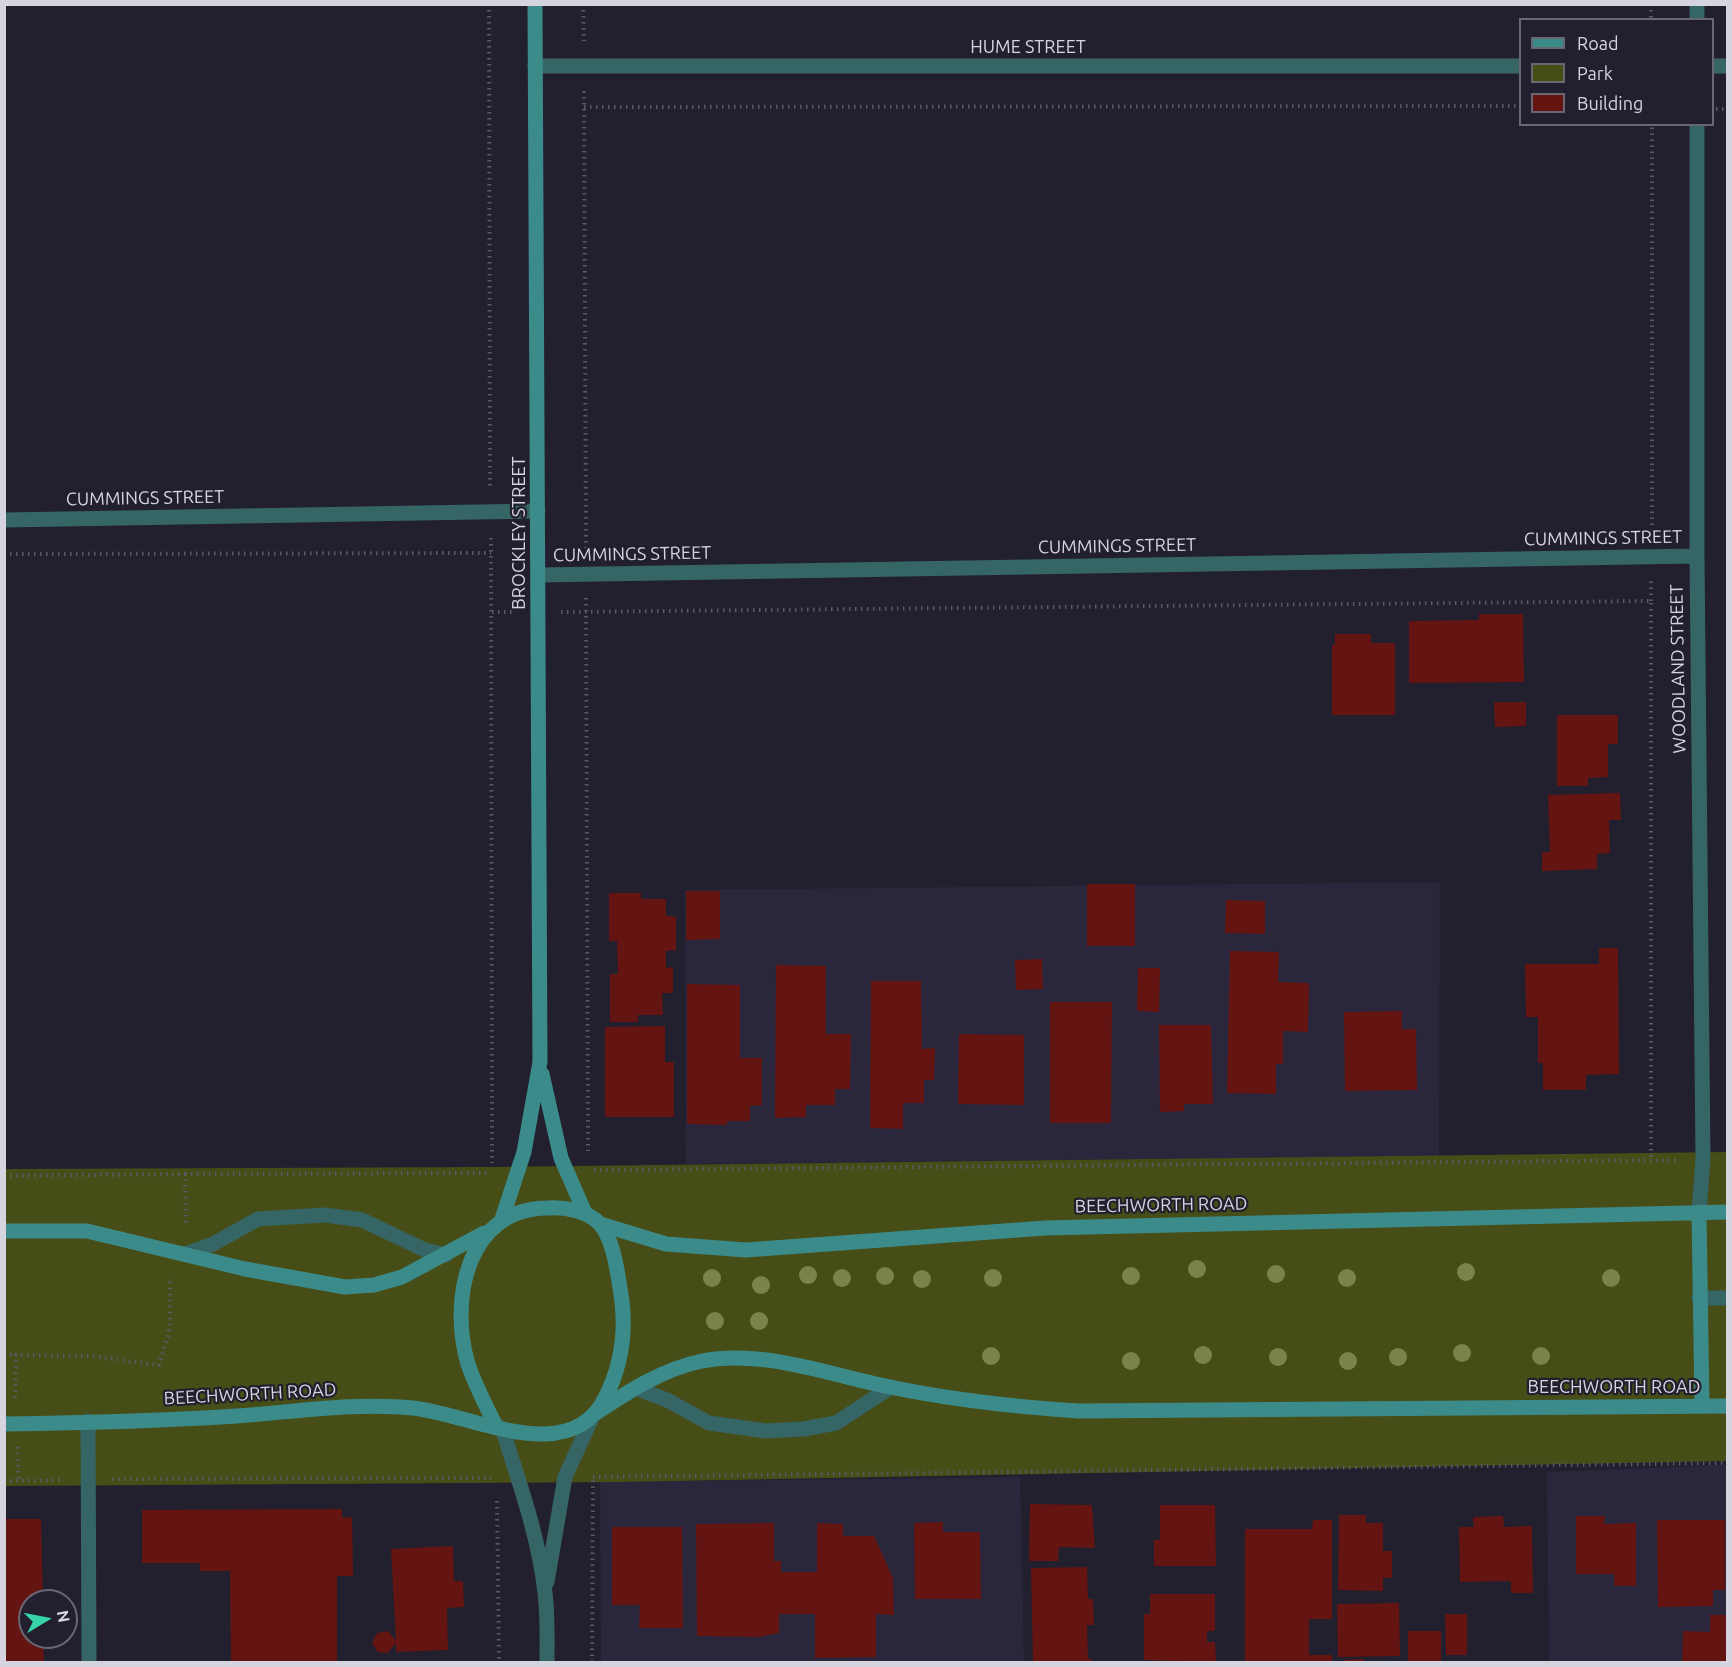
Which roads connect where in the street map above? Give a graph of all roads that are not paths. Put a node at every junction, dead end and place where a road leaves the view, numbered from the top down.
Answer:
1 (536, 4) edge
2 (535, 66) junction
3 (1519, 66) edge
4 (1697, 126) edge
5 (538, 511) junction
6 (4, 520) edge
7 (1697, 556) junction
8 (539, 575) junction
9 (540, 1062) junction
10 (1699, 1212) junction
11 (1728, 1212) edge
12 (585, 1213) junction
13 (502, 1219) junction
14 (600, 1224) junction
15 (487, 1230) junction
16 (4, 1231) edge
17 (181, 1253) junction
18 (446, 1255) junction
19 (1699, 1298) junction
20 (1728, 1298) edge
21 (891, 1387) junction
22 (636, 1388) junction
23 (1702, 1406) junction
24 (1728, 1406) edge
25 (594, 1415) junction
26 (88, 1421) junction
27 (10, 1424) edge
28 (499, 1427) junction
29 (546, 1594) junction
30 (89, 1662) edge
31 (547, 1662) edge

1 - 2 main road, BROCKLEY STREET
2 - 3 street, HUME STREET
2 - 5 main road, BROCKLEY STREET
4 - 7 street, WOODLAND STREET
5 - 6 street, CUMMINGS STREET
5 - 8 main road, BROCKLEY STREET
7 - 8 street, CUMMINGS STREET
7 - 10 street, WOODLAND STREET
8 - 9 main road, BROCKLEY STREET
9 - 12 main road, BROCKLEY STREET
9 - 13 main road, BROCKLEY STREET
10 - 11 main road, BEECHWORTH ROAD
10 - 14 main road, BEECHWORTH ROAD
10 - 19 main road
12 - 13 main road
12 - 14 main road
13 - 15 main road
14 - 25 main road
15 - 18 main road
15 - 28 main road
16 - 17 main road
17 - 18 main road
17 - 18 street
19 - 20 street
19 - 23 main road
21 - 22 main road, BEECHWORTH ROAD
21 - 22 street
21 - 23 main road, BEECHWORTH ROAD
22 - 25 main road, BEECHWORTH ROAD
23 - 24 main road, BEECHWORTH ROAD
25 - 28 main road
25 - 29 street
26 - 27 main road, BEECHWORTH ROAD
26 - 28 main road, BEECHWORTH ROAD
26 - 30 street
28 - 29 street
29 - 31 street

